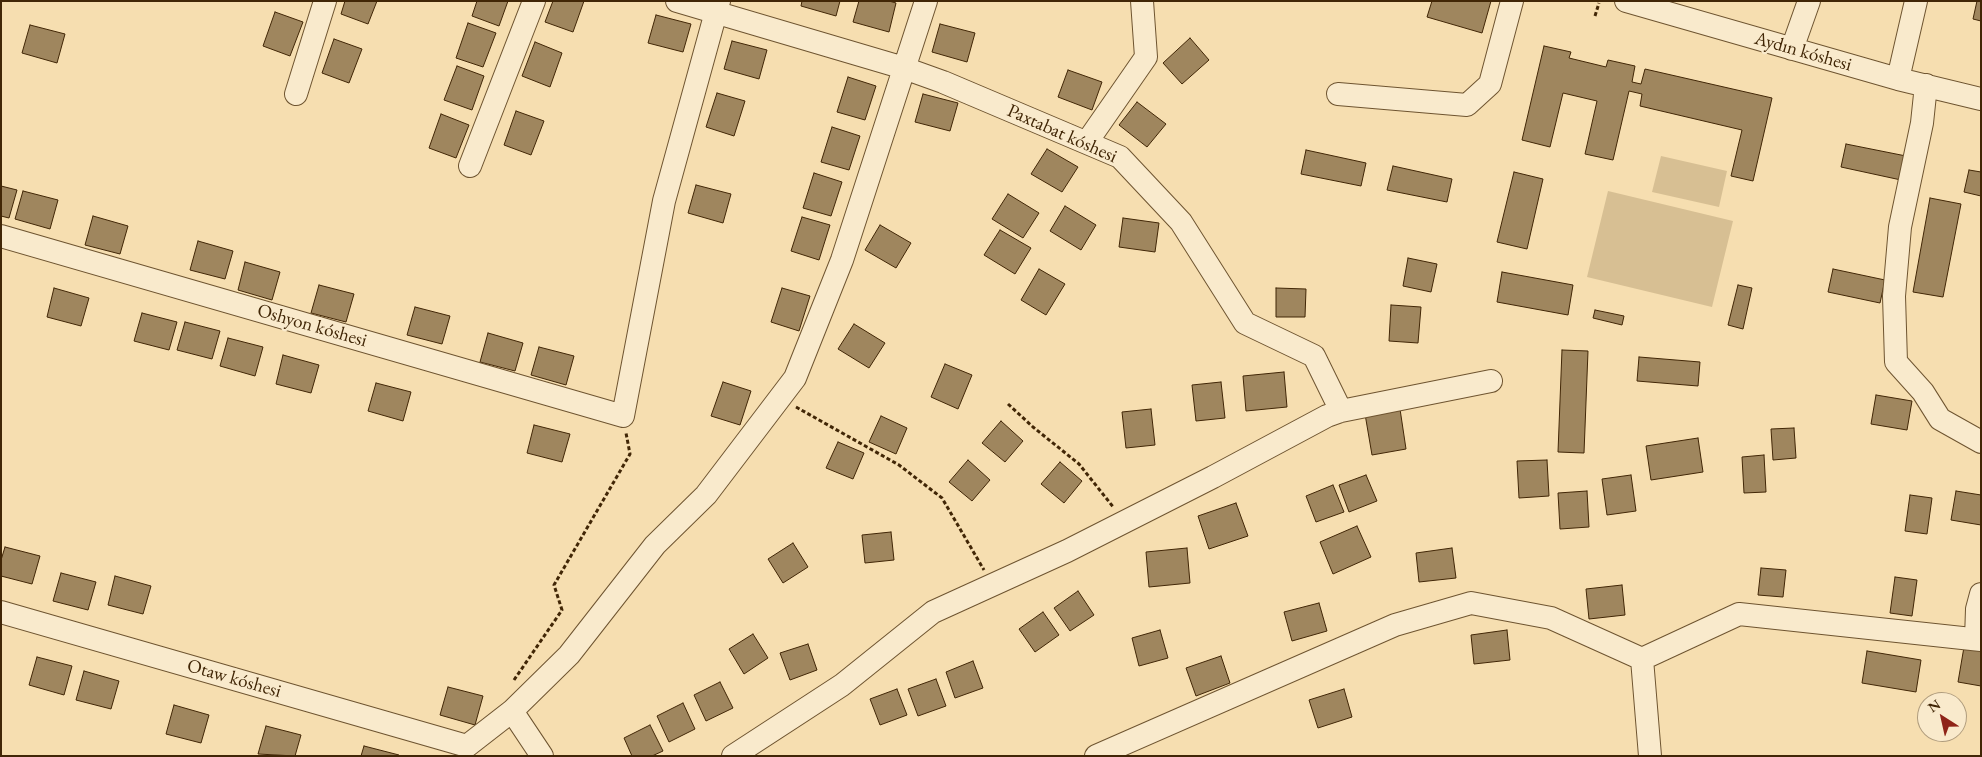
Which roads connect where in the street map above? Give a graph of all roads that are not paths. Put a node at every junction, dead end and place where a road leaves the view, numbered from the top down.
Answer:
1 (325, 1) edge
2 (534, 1) edge
3 (678, 1) edge
4 (926, 1) edge
5 (1142, 1) edge
6 (1512, 1) edge
7 (1626, 1) edge
8 (1808, 1) edge
9 (1916, 1) edge
10 (718, 7) edge
11 (1792, 49) junction
12 (904, 68) junction
13 (1898, 79) junction
14 (1926, 85) junction
15 (296, 94) dead end
16 (1338, 94) dead end
17 (1981, 99) edge
18 (1087, 142) junction
19 (470, 166) dead end
20 (1, 236) edge
21 (1492, 381) dead end
22 (1341, 411) junction
23 (1981, 442) edge
24 (1981, 594) edge
25 (1, 612) edge
26 (1978, 639) edge
27 (1642, 659) junction
28 (512, 711) junction
29 (542, 756) edge
30 (733, 756) edge
31 (1096, 756) edge
32 (1650, 756) edge

1 - 15 street
2 - 19 street
3 - 10 street, Paxtabat kóshesi
4 - 12 street
5 - 18 street
6 - 16 street
7 - 11 street, Aydın kóshesi
8 - 11 street
9 - 13 street
10 - 12 street, Paxtabat kóshesi
10 - 20 street, Oshyon kóshesi
11 - 13 street, Aydın kóshesi
12 - 18 street, Paxtabat kóshesi
12 - 28 street
13 - 14 street, Aydın kóshesi
14 - 17 street, Aydın kóshesi
14 - 23 street
18 - 22 street, Paxtabat kóshesi
21 - 22 street
22 - 30 street
24 - 26 street
25 - 28 street, Otaw kóshesi
26 - 27 street
27 - 31 street
27 - 32 street
28 - 29 street

